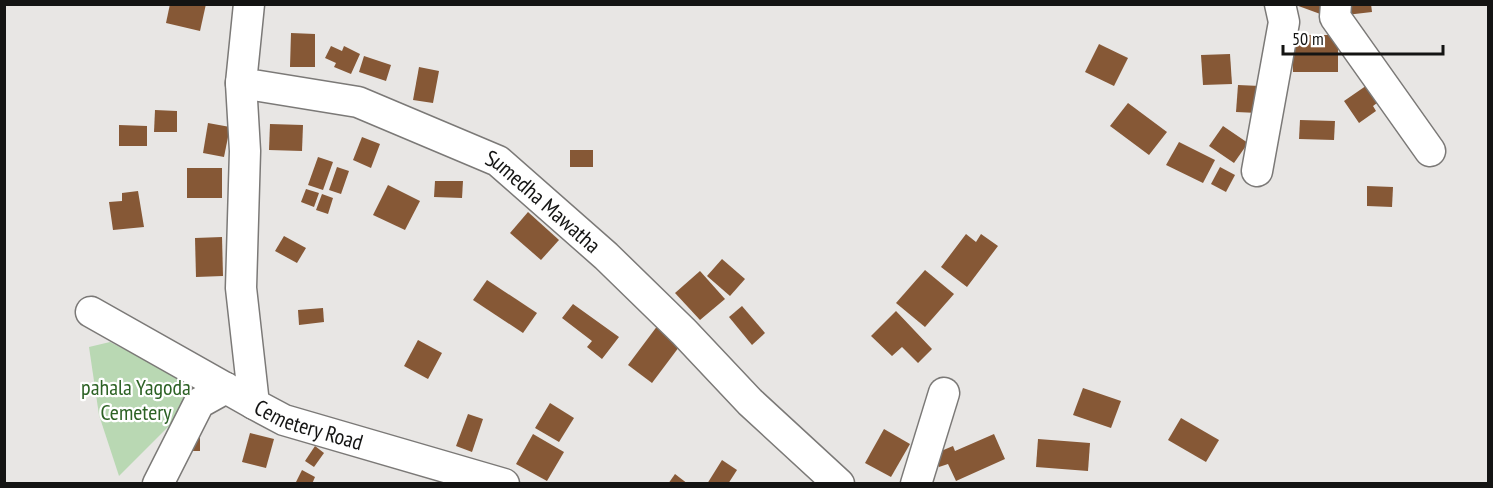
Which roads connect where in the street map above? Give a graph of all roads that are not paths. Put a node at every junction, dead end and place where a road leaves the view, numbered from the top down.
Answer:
1 (249, 4) edge
2 (1280, 4) edge
3 (1336, 4) edge
4 (241, 83) junction
5 (1430, 152) dead end
6 (1257, 171) dead end
7 (91, 312) dead end
8 (226, 388) junction
9 (944, 393) dead end
10 (254, 404) junction
11 (158, 483) edge
12 (504, 483) edge
13 (839, 483) edge
14 (916, 483) edge

1 - 4 street
2 - 6 street
3 - 5 street
4 - 10 street, Cemetery Road
4 - 13 street, Sumedha Mawatha
7 - 8 street
8 - 10 street
8 - 11 street
9 - 14 street
10 - 12 street, Cemetery Road

